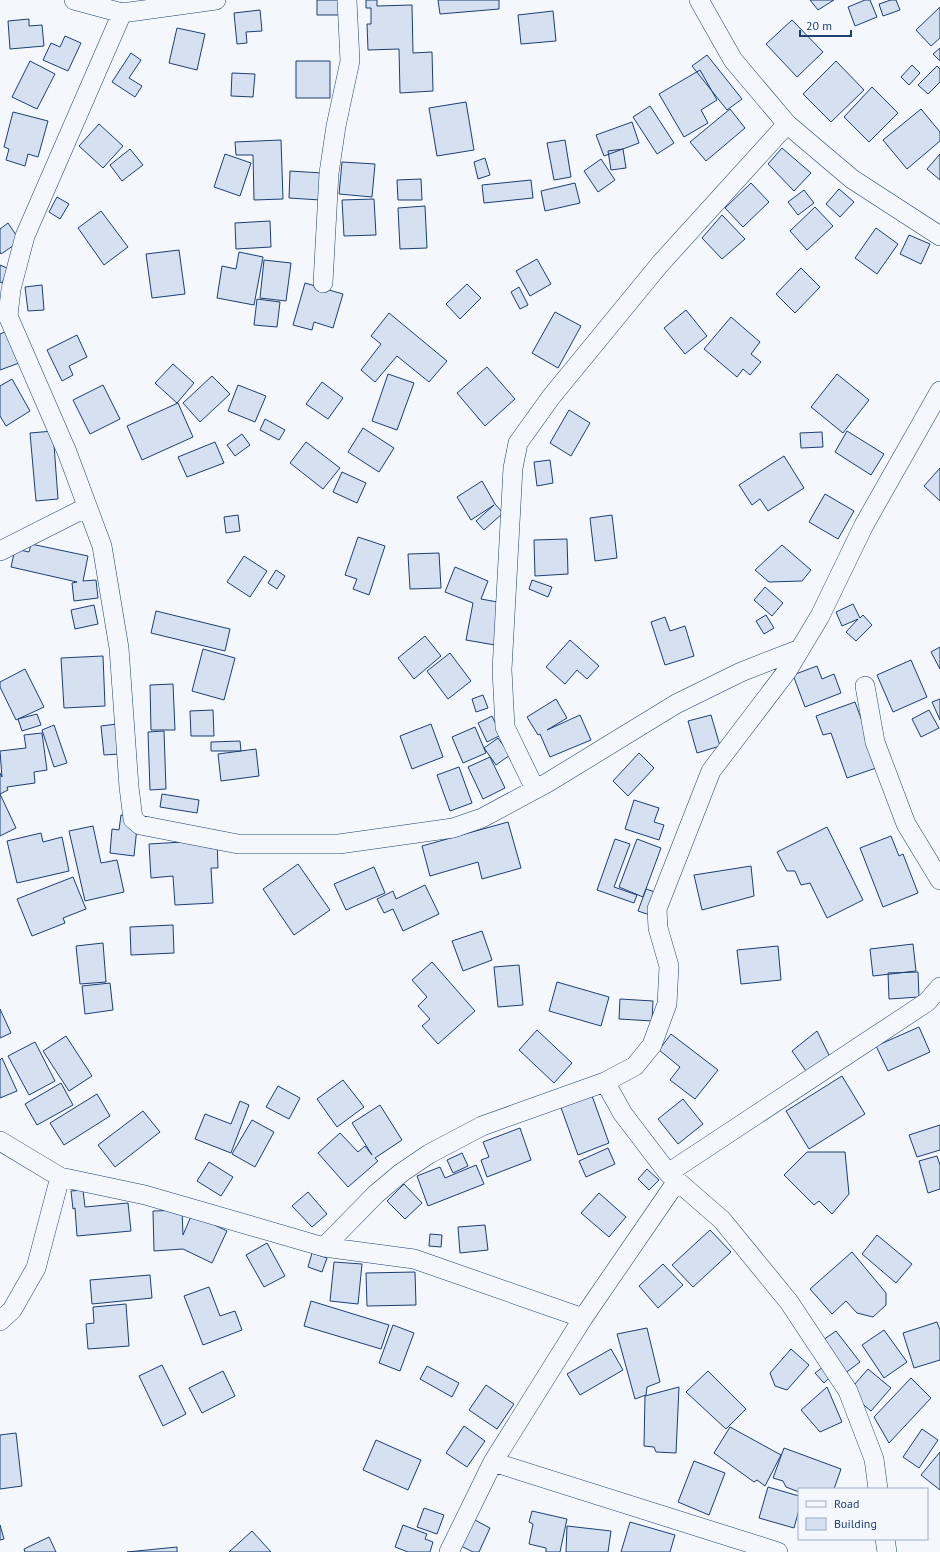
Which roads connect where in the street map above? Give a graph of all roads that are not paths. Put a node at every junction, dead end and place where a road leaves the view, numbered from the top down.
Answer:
1 (74, 0) edge
2 (216, 0) edge
3 (347, 0) edge
4 (699, 0) edge
5 (122, 13) junction
6 (787, 124) junction
7 (939, 234) edge
8 (323, 283) dead end
9 (4, 317) edge
10 (940, 391) edge
11 (87, 507) junction
12 (0, 551) edge
13 (800, 649) junction
14 (865, 686) dead end
15 (534, 789) junction
16 (940, 880) edge
17 (940, 987) edge
18 (605, 1082) junction
19 (0, 1141) edge
20 (60, 1177) junction
21 (672, 1177) junction
22 (324, 1247) junction
23 (583, 1318) junction
24 (0, 1321) edge
25 (493, 1462) junction
26 (878, 1488) edge
27 (885, 1540) edge
28 (449, 1552) edge
29 (778, 1552) edge
30 (887, 1552) edge

1 - 5 street
2 - 5 street
3 - 8 street
4 - 6 street
5 - 9 street
6 - 7 street
6 - 15 street
9 - 11 street
10 - 13 street
11 - 12 street
11 - 15 street
13 - 15 street
13 - 18 street
14 - 16 street
17 - 21 street
18 - 21 street
18 - 22 street
19 - 20 street
20 - 22 street
20 - 24 street
21 - 23 street
21 - 26 street
22 - 23 street
23 - 25 street
25 - 28 street
25 - 29 street
27 - 30 street

